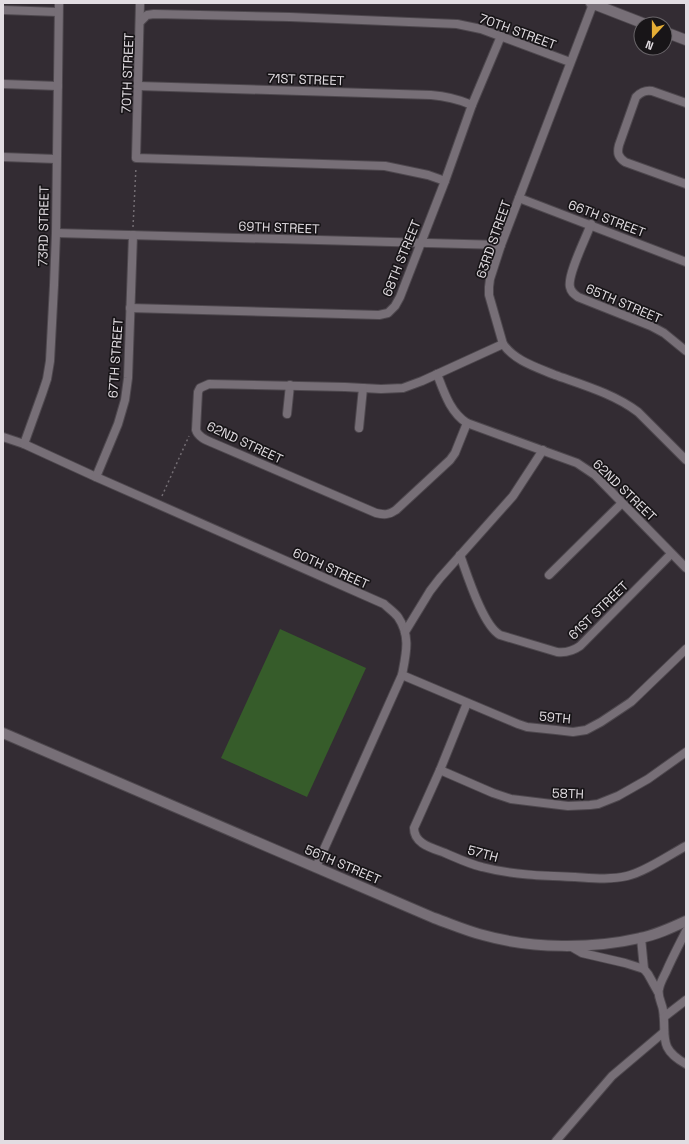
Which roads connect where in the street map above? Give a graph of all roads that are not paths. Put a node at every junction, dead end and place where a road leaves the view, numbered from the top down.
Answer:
1 (59, 3) edge
2 (140, 3) edge
3 (592, 3) edge
4 (3, 10) edge
5 (58, 12) junction
6 (633, 19) edge
7 (141, 20) junction
8 (673, 35) edge
9 (501, 36) junction
10 (686, 40) edge
11 (570, 62) junction
12 (3, 84) edge
13 (58, 86) junction
14 (138, 86) junction
15 (686, 103) edge
16 (472, 105) junction
17 (3, 157) edge
18 (56, 159) junction
19 (445, 181) junction
20 (686, 184) edge
21 (519, 198) junction
22 (591, 224) junction
23 (56, 233) junction
24 (133, 235) junction
25 (421, 243) junction
26 (501, 245) junction
27 (686, 262) edge
28 (130, 308) junction
29 (503, 344) junction
30 (686, 351) edge
31 (437, 374) junction
32 (290, 385) junction
33 (363, 388) junction
34 (287, 414) dead end
35 (467, 423) junction
36 (359, 428) dead end
37 (3, 437) edge
38 (24, 444) junction
39 (543, 450) junction
40 (686, 460) edge
41 (96, 477) junction
42 (622, 503) junction
43 (672, 554) junction
44 (460, 555) junction
45 (686, 568) edge
46 (549, 575) dead end
47 (405, 632) junction
48 (686, 649) edge
49 (402, 675) junction
50 (467, 703) junction
51 (3, 732) edge
52 (686, 752) edge
53 (440, 770) junction
54 (686, 846) edge
55 (316, 867) junction
56 (686, 922) edge
57 (686, 931) edge
58 (641, 938) junction
59 (570, 946) junction
60 (644, 969) junction
61 (658, 992) junction
62 (686, 1000) edge
63 (664, 1017) junction
64 (664, 1032) junction
65 (686, 1064) edge
66 (556, 1141) edge

1 - 5 street, 73RD STREET
2 - 7 street
3 - 6 street
3 - 11 street, 63RD STREET
4 - 5 street
5 - 13 street, 73RD STREET
7 - 9 street, 70TH STREET
7 - 14 street, 70TH STREET
8 - 10 street
9 - 11 street, 70TH STREET
9 - 16 street, 68TH STREET
11 - 21 street, 63RD STREET
12 - 13 street
13 - 18 street, 73RD STREET
14 - 16 street, 71ST STREET
14 - 19 street, 70TH STREET
15 - 20 street
16 - 19 street, 68TH STREET
17 - 18 street
18 - 23 street, 73RD STREET
19 - 25 street, 68TH STREET
21 - 22 street, 66TH STREET
21 - 26 street, 63RD STREET
22 - 27 street, 66TH STREET
22 - 30 street, 65TH STREET
23 - 24 street, 69TH STREET
23 - 38 street, 73RD STREET
24 - 25 street, 69TH STREET
24 - 28 street, 67TH STREET
25 - 26 street, 69TH STREET
25 - 28 street, 68TH STREET
26 - 29 street, 63RD STREET
28 - 41 street, 67TH STREET
29 - 31 street, 62ND STREET
29 - 40 street, 63RD STREET
31 - 33 street, 62ND STREET
31 - 35 street, 62ND STREET
32 - 33 street, 62ND STREET
32 - 34 street
32 - 35 street, 62ND STREET
33 - 36 street
35 - 39 street, 62ND STREET
37 - 38 street, 60TH STREET
38 - 41 street, 60TH STREET
39 - 42 street, 62ND STREET
39 - 44 street
41 - 47 street, 60TH STREET
42 - 43 street, 62ND STREET
42 - 46 street
43 - 44 street, 61ST STREET
43 - 45 street, 62ND STREET
44 - 47 street
47 - 49 street, 60TH STREET
48 - 50 street, 59TH
49 - 50 street, 59TH
49 - 55 street, 60TH STREET
50 - 53 street, 57TH
51 - 55 street, 56TH STREET
52 - 53 street, 58TH
53 - 54 street, 57TH
55 - 59 street, 56TH STREET
56 - 58 street, 56TH STREET
57 - 61 street
58 - 59 street, 56TH STREET
58 - 60 street
59 - 60 street
60 - 61 street
61 - 63 street
62 - 63 street
63 - 64 street
64 - 65 street
64 - 66 street

